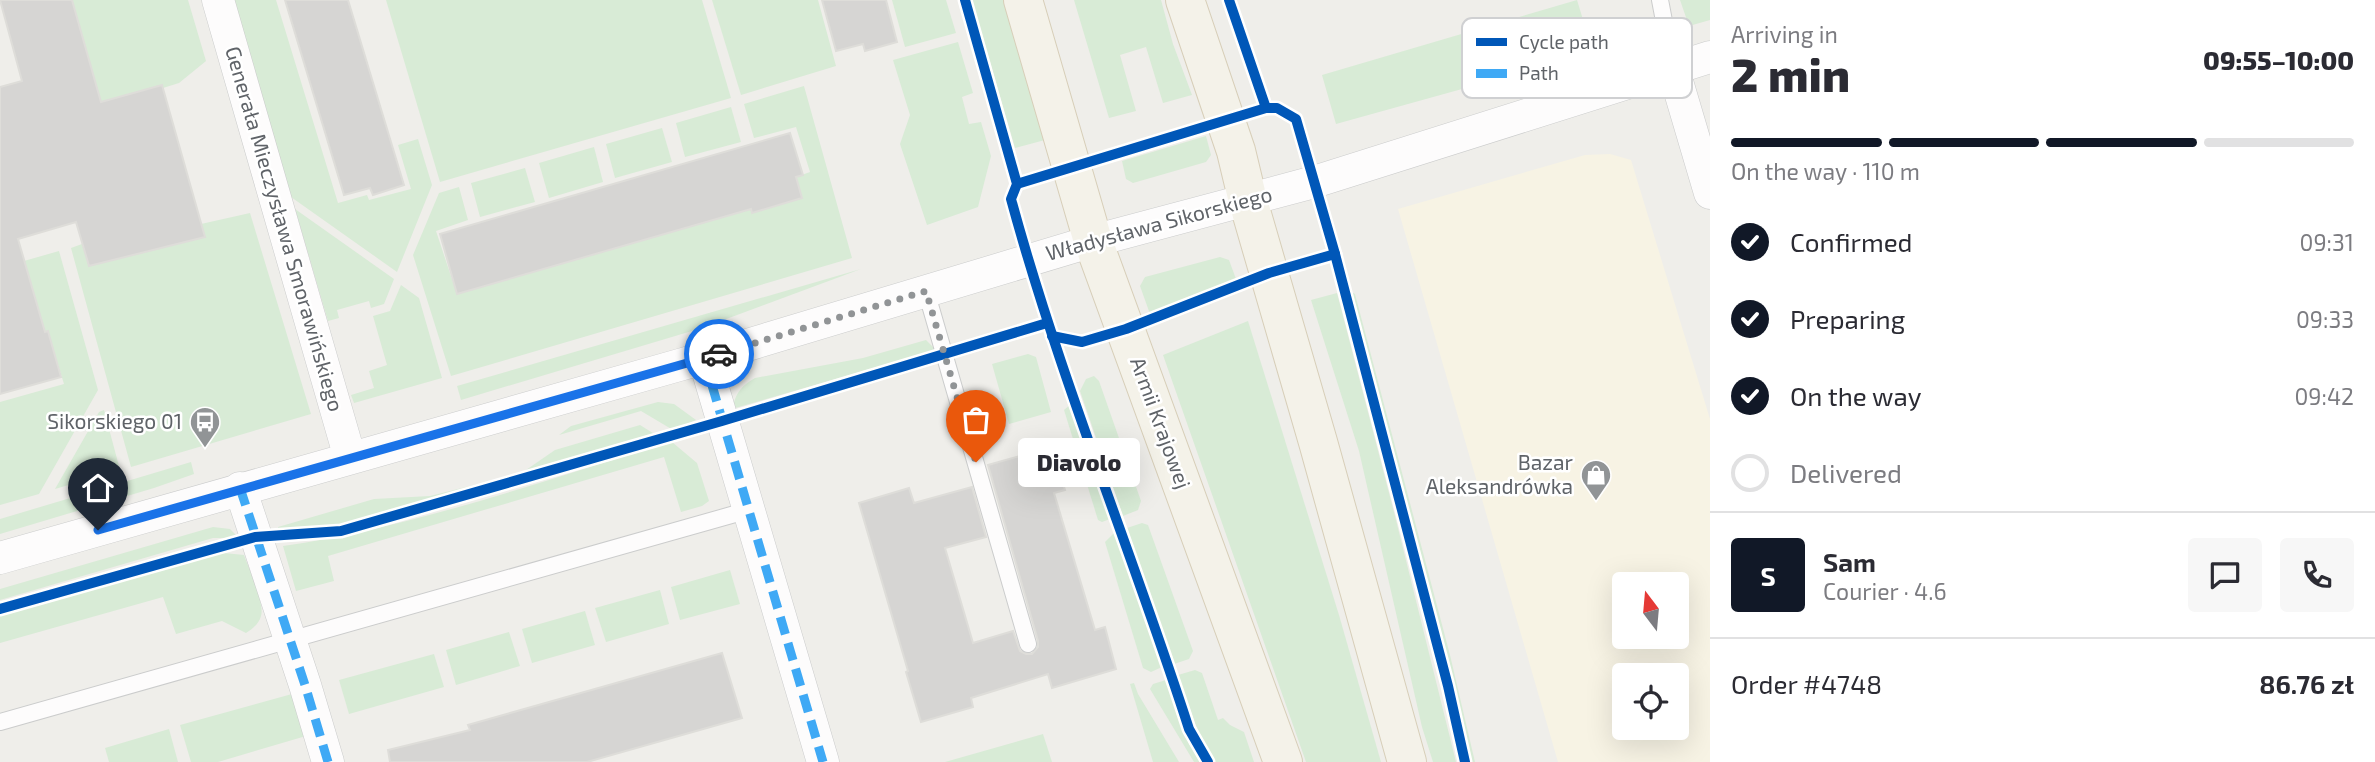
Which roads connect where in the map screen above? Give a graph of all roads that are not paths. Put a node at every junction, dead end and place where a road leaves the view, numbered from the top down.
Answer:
1 (218, 0) edge
2 (1024, 0) edge
3 (1185, 0) edge
4 (1660, 0) edge
5 (1663, 18) edge
6 (1710, 57) edge
7 (1692, 62) edge
8 (1579, 98) edge
9 (1682, 98) edge
10 (1710, 192) edge
11 (1248, 201) junction
12 (1093, 241) junction
13 (926, 291) junction
14 (704, 358) junction
15 (350, 458) junction
16 (240, 488) junction
17 (749, 510) junction
18 (0, 558) edge
19 (289, 639) junction
20 (1028, 644) dead end
21 (0, 722) edge
22 (328, 762) edge
23 (823, 762) edge
24 (1283, 762) edge
25 (1407, 762) edge

1 - 15 street, Generała Mieczysława Smorawińskiego
2 - 12 main road, Armii Krajowej
3 - 11 main road
4 - 5 lane
6 - 7 street, Władysława Sikorskiego
8 - 11 street, Władysława Sikorskiego
9 - 10 street
11 - 12 street, Władysława Sikorskiego
11 - 25 main road
12 - 13 street, Władysława Sikorskiego
12 - 24 main road, Armii Krajowej
13 - 14 street, Władysława Sikorskiego
13 - 20 lane
14 - 15 street, Władysława Sikorskiego
14 - 17 street
15 - 16 street, Władysława Sikorskiego
16 - 18 street, Władysława Sikorskiego
16 - 19 street
17 - 19 lane
17 - 23 street
19 - 21 lane
19 - 22 street

